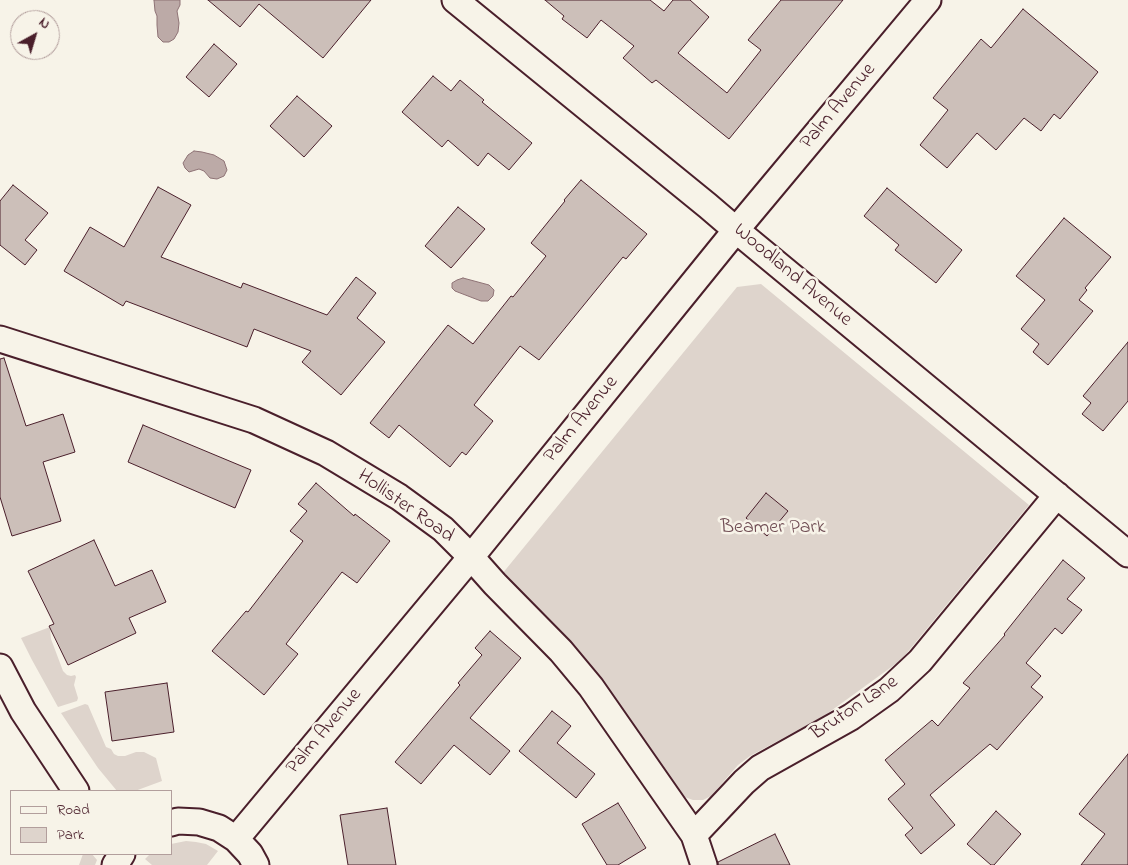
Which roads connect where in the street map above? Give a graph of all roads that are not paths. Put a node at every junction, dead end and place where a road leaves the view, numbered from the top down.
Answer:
1 (455, 0) edge
2 (928, 0) edge
3 (736, 230) junction
4 (0, 339) edge
5 (1057, 495) junction
6 (1128, 554) edge
7 (471, 557) junction
8 (0, 667) edge
9 (75, 790) edge
10 (172, 823) edge
11 (694, 835) junction
12 (236, 839) junction
13 (256, 865) edge
14 (704, 865) edge

1 - 3 street, Woodland Avenue
2 - 3 street, Palm Avenue
3 - 5 street, Woodland Avenue
3 - 7 street, Palm Avenue
4 - 7 street, Hollister Road
5 - 6 street, Woodland Avenue
5 - 11 street, Bruton Lane
7 - 11 street, Hollister Road
7 - 12 street, Palm Avenue
8 - 9 street
10 - 12 street
11 - 14 street, Hollister Road
12 - 13 street

